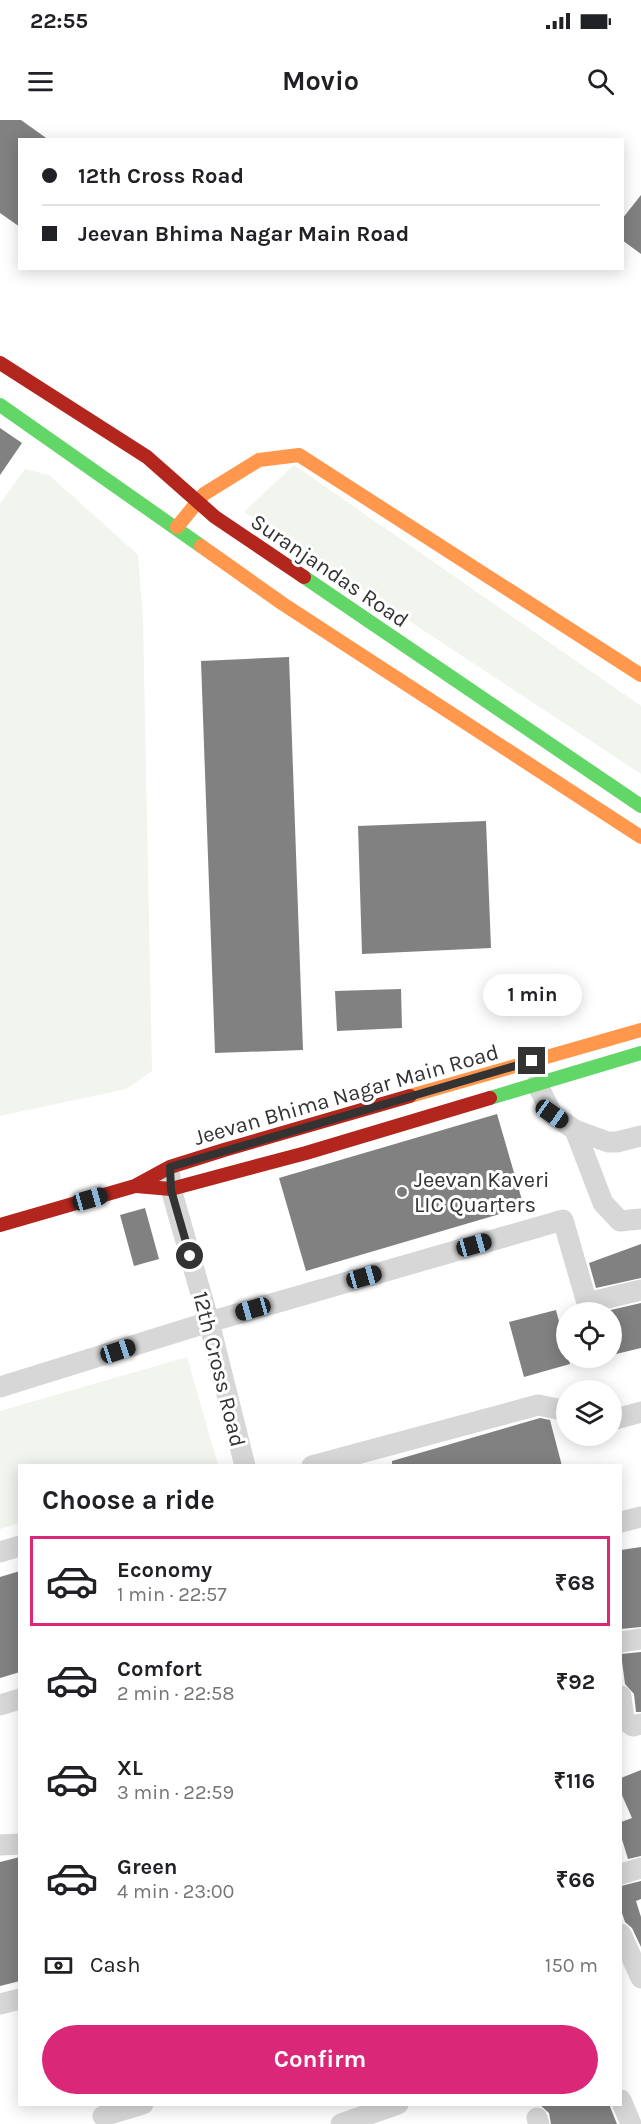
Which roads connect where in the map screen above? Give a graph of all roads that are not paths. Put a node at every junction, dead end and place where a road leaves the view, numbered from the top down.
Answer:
1 (0, 363) edge
2 (0, 405) edge
3 (198, 502) junction
4 (177, 528) junction
5 (641, 675) edge
6 (641, 806) edge
7 (641, 837) edge
8 (641, 1030) edge
9 (641, 1053) edge
10 (537, 1084) junction
11 (575, 1130) junction
12 (641, 1136) edge
13 (170, 1167) junction
14 (135, 1186) junction
15 (171, 1190) junction
16 (641, 1219) edge
17 (0, 1225) edge
18 (641, 1290) edge
19 (209, 1322) junction
20 (0, 1387) edge
21 (556, 1409) edge
22 (641, 1412) edge
23 (622, 1417) edge
24 (244, 1464) edge
25 (319, 1464) edge
26 (641, 1517) edge
27 (622, 1522) edge
28 (18, 1547) edge
29 (0, 1552) edge
30 (641, 1639) edge
31 (622, 1642) edge
32 (18, 1700) edge
33 (622, 1704) edge
34 (0, 1705) edge
35 (641, 1724) edge
36 (18, 1844) edge
37 (0, 1845) edge
38 (641, 1868) edge
39 (622, 1874) edge
40 (627, 1945) edge
41 (641, 1978) edge
42 (18, 2000) edge
43 (0, 2004) edge
44 (622, 2102) edge
45 (136, 2106) edge
46 (392, 2106) edge
47 (102, 2115) edge
48 (341, 2124) edge
49 (631, 2124) edge

1 - 3 main road, Suranjandas Road
2 - 4 main road
3 - 4 main road
3 - 5 main road
3 - 6 main road, Suranjandas Road
4 - 7 main road
8 - 13 main road, Jeevan Bhima Nagar Main Road
9 - 10 main road, Jeevan Bhima Nagar Main Road
10 - 11 street
10 - 15 main road, Jeevan Bhima Nagar Main Road
11 - 12 street
11 - 16 street
13 - 14 main road, Jeevan Bhima Nagar Main Road
13 - 15 street, 12th Cross Road
14 - 15 main road, Jeevan Bhima Nagar Main Road
14 - 17 main road, Jeevan Bhima Nagar Main Road
15 - 19 street, 12th Cross Road
18 - 19 street
19 - 20 street
19 - 24 street, 12th Cross Road
21 - 25 street
22 - 23 street
26 - 27 street
28 - 29 street
30 - 31 street
32 - 34 street
33 - 35 street
36 - 37 street
38 - 39 street
40 - 41 street
42 - 43 street
44 - 49 street
45 - 47 street
46 - 48 street

